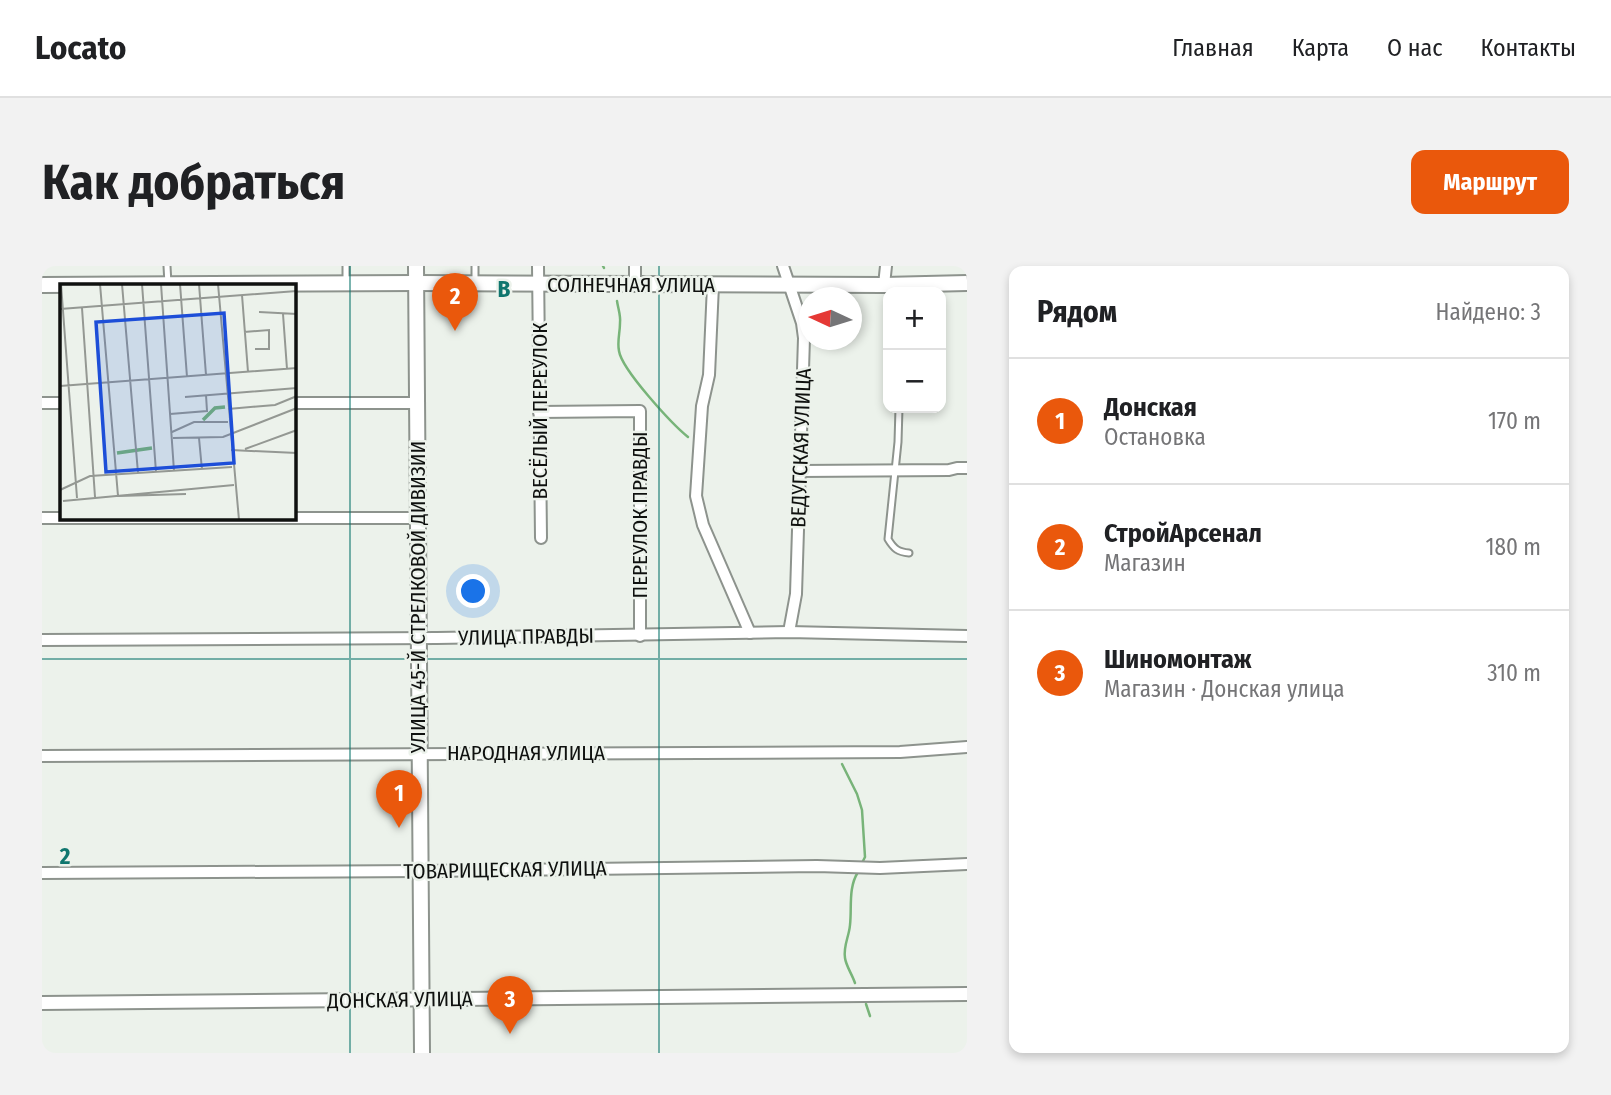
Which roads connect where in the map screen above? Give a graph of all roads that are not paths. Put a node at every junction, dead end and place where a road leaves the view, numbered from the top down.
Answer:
1 (167, 266) edge
2 (346, 266) edge
3 (416, 266) edge
4 (475, 266) edge
5 (538, 266) edge
6 (635, 266) edge
7 (783, 266) edge
8 (886, 266) edge
9 (416, 283) junction
10 (967, 283) edge
11 (168, 284) edge
12 (346, 284) junction
13 (42, 285) edge
14 (60, 285) edge
15 (475, 285) junction
16 (539, 285) junction
17 (635, 285) junction
18 (713, 285) junction
19 (789, 285) junction
20 (884, 285) junction
21 (42, 403) edge
22 (60, 403) edge
23 (296, 403) edge
24 (417, 403) junction
25 (539, 412) junction
26 (899, 413) edge
27 (967, 468) edge
28 (895, 470) junction
29 (800, 471) junction
30 (42, 518) edge
31 (60, 518) edge
32 (296, 518) edge
33 (418, 518) junction
34 (541, 538) dead end
35 (909, 553) dead end
36 (789, 632) junction
37 (750, 634) junction
38 (640, 636) junction
39 (967, 636) edge
40 (419, 638) junction
41 (42, 640) edge
42 (967, 747) edge
43 (420, 754) junction
44 (42, 756) edge
45 (967, 864) edge
46 (421, 871) junction
47 (42, 873) edge
48 (967, 994) edge
49 (422, 1000) junction
50 (42, 1003) edge
51 (422, 1053) edge

1 - 11 lane
2 - 12 lane
3 - 9 main road, УЛИЦА 45-Й СТРЕЛКОВОЙ ДИВИЗИИ
4 - 15 lane
5 - 16 street, ВЕСЁЛЫЙ ПЕРЕУЛОК
6 - 17 street
7 - 19 street, ВЕДУГСКАЯ УЛИЦА
8 - 20 street
9 - 12 main road, СОЛНЕЧНАЯ УЛИЦА
9 - 15 main road, СОЛНЕЧНАЯ УЛИЦА
9 - 24 main road, УЛИЦА 45-Й СТРЕЛКОВОЙ ДИВИЗИИ
10 - 20 main road, СОЛНЕЧНАЯ УЛИЦА
11 - 12 main road, СОЛНЕЧНАЯ УЛИЦА
13 - 14 main road, СОЛНЕЧНАЯ УЛИЦА
15 - 16 main road, СОЛНЕЧНАЯ УЛИЦА
16 - 17 main road, СОЛНЕЧНАЯ УЛИЦА
16 - 25 street, ВЕСЁЛЫЙ ПЕРЕУЛОК
17 - 18 main road, СОЛНЕЧНАЯ УЛИЦА
18 - 19 main road, СОЛНЕЧНАЯ УЛИЦА
18 - 37 street
19 - 20 main road, СОЛНЕЧНАЯ УЛИЦА
19 - 29 street, ВЕДУГСКАЯ УЛИЦА
21 - 22 street
23 - 24 street
24 - 33 main road, УЛИЦА 45-Й СТРЕЛКОВОЙ ДИВИЗИИ
25 - 34 street, ВЕСЁЛЫЙ ПЕРЕУЛОК
25 - 38 street, ПЕРЕУЛОК ПРАВДЫ
26 - 28 lane
27 - 28 street
28 - 29 street
28 - 35 lane
29 - 36 street, ВЕДУГСКАЯ УЛИЦА
30 - 31 street
32 - 33 street
33 - 40 main road, УЛИЦА 45-Й СТРЕЛКОВОЙ ДИВИЗИИ
36 - 37 street, УЛИЦА ПРАВДЫ
36 - 39 street, УЛИЦА ПРАВДЫ
37 - 38 street, УЛИЦА ПРАВДЫ
38 - 40 street, УЛИЦА ПРАВДЫ
40 - 41 street, УЛИЦА ПРАВДЫ
40 - 43 main road, УЛИЦА 45-Й СТРЕЛКОВОЙ ДИВИЗИИ
42 - 43 street, НАРОДНАЯ УЛИЦА
43 - 44 street, НАРОДНАЯ УЛИЦА
43 - 46 main road, УЛИЦА 45-Й СТРЕЛКОВОЙ ДИВИЗИИ
45 - 46 street, ТОВАРИЩЕСКАЯ УЛИЦА
46 - 47 street, ТОВАРИЩЕСКАЯ УЛИЦА
46 - 49 main road, УЛИЦА 45-Й СТРЕЛКОВОЙ ДИВИЗИИ
48 - 49 street, ДОНСКАЯ УЛИЦА
49 - 50 street, ДОНСКАЯ УЛИЦА
49 - 51 main road, УЛИЦА 45-Й СТРЕЛКОВОЙ ДИВИЗИИ

